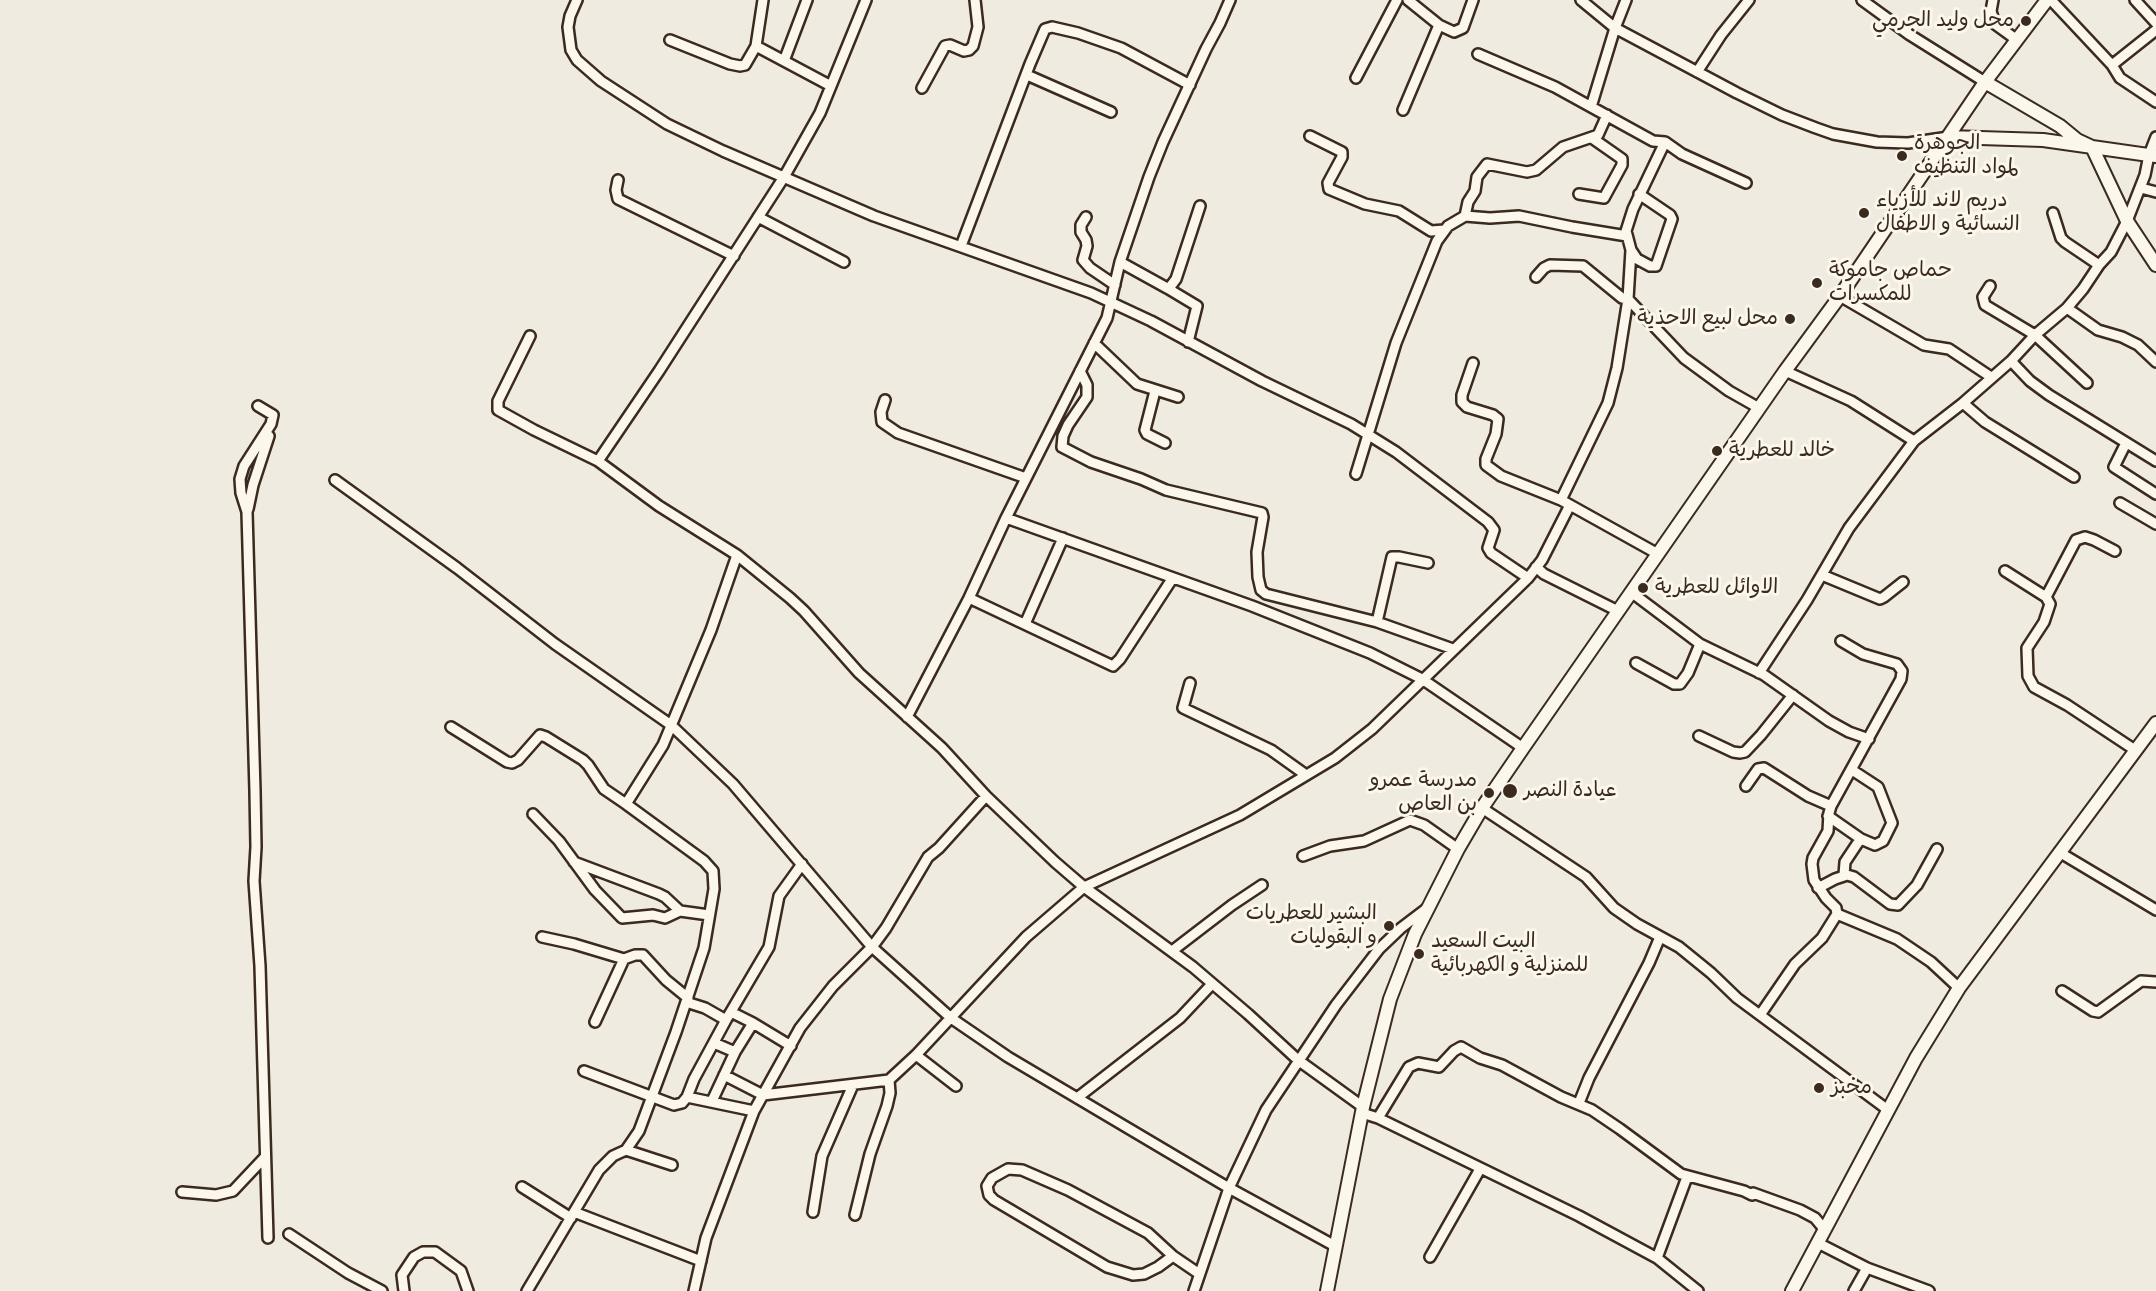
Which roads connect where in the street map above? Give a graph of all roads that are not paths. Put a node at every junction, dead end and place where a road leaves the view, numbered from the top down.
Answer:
1 (577, 0) edge
2 (763, 0) edge
3 (807, 0) edge
4 (866, 0) edge
5 (975, 0) edge
6 (1230, 0) edge
7 (1397, 0) edge
8 (1408, 0) edge
9 (1473, 0) edge
10 (1581, 0) edge
11 (1626, 0) edge
12 (1749, 0) edge
13 (1862, 0) edge
14 (1993, 0) edge
15 (2047, 0) edge
16 (2051, 0) edge
17 (2135, 0) edge
18 (2156, 23) edge
19 (1439, 25) junction
20 (1615, 28) junction
21 (2156, 30) edge
22 (670, 40) dead end
23 (2017, 40) junction
24 (756, 46) junction
25 (1479, 54) dead end
26 (784, 61) junction
27 (2112, 65) junction
28 (1697, 72) junction
29 (1027, 75) junction
30 (1356, 78) dead end
31 (1985, 82) junction
32 (1190, 85) junction
33 (831, 86) junction
34 (922, 88) dead end
35 (2156, 102) edge
36 (1592, 107) junction
37 (1403, 110) dead end
38 (1111, 112) dead end
39 (1607, 115) junction
40 (1310, 136) dead end
41 (1949, 136) junction
42 (2156, 137) edge
43 (1592, 138) junction
44 (1665, 142) junction
45 (2092, 147) junction
46 (2153, 155) edge
47 (784, 177) junction
48 (618, 180) dead end
49 (1746, 183) dead end
50 (2141, 188) junction
51 (2156, 192) edge
52 (1579, 194) dead end
53 (1639, 194) junction
54 (1200, 206) dead end
55 (2053, 213) dead end
56 (1465, 216) junction
57 (758, 217) junction
58 (1086, 217) dead end
59 (2127, 222) junction
60 (1444, 230) junction
61 (1627, 236) junction
62 (961, 246) junction
63 (1631, 250) junction
64 (734, 256) junction
65 (1120, 261) junction
66 (844, 262) dead end
67 (2099, 265) junction
68 (2156, 265) edge
69 (1536, 277) dead end
70 (1115, 285) junction
71 (1990, 286) dead end
72 (1167, 288) junction
73 (1840, 296) junction
74 (1629, 299) junction
75 (1112, 302) junction
76 (2067, 308) junction
77 (2035, 335) junction
78 (530, 336) dead end
79 (1188, 342) junction
80 (1094, 343) junction
81 (2011, 361) junction
82 (2156, 362) edge
83 (1473, 363) dead end
84 (1080, 370) junction
85 (1785, 372) junction
86 (1991, 377) junction
87 (2087, 383) dead end
88 (1155, 391) junction
89 (1178, 397) dead end
90 (885, 400) dead end
91 (1963, 403) junction
92 (258, 406) dead end
93 (1759, 408) junction
94 (271, 423) junction
95 (1367, 433) junction
96 (1914, 441) junction
97 (2126, 442) junction
98 (1165, 443) dead end
99 (598, 461) junction
100 (2156, 461) edge
101 (1356, 474) dead end
102 (2074, 477) dead end
103 (1026, 478) junction
104 (335, 480) dead end
105 (2156, 494) edge
106 (1561, 500) junction
107 (2120, 503) dead end
108 (1570, 505) junction
109 (247, 512) junction
110 (1006, 518) junction
111 (2156, 524) edge
112 (1063, 538) junction
113 (2115, 551) dead end
114 (1658, 554) junction
115 (736, 555) junction
116 (1428, 563) dead end
117 (1536, 567) junction
118 (2006, 571) dead end
119 (1822, 575) junction
120 (1528, 578) junction
121 (1172, 579) junction
122 (1903, 582) dead end
123 (1631, 592) junction
124 (2046, 597) junction
125 (969, 598) junction
126 (1618, 611) junction
127 (1377, 622) junction
128 (1025, 624) junction
129 (1841, 641) dead end
130 (1700, 644) junction
131 (1453, 649) junction
132 (1636, 663) dead end
133 (1759, 673) junction
134 (1422, 680) junction
135 (1190, 683) dead end
136 (1793, 695) junction
137 (907, 717) junction
138 (2156, 723) edge
139 (671, 725) junction
140 (451, 727) dead end
141 (1699, 736) dead end
142 (1869, 739) junction
143 (1523, 748) junction
144 (2135, 750) junction
145 (1851, 770) junction
146 (1306, 775) junction
147 (1746, 786) dead end
148 (986, 796) junction
149 (626, 804) junction
150 (1831, 806) junction
151 (1482, 808) junction
152 (533, 814) dead end
153 (1828, 816) junction
154 (1862, 839) junction
155 (1458, 849) junction
156 (1937, 849) dead end
157 (2059, 852) junction
158 (1303, 856) dead end
159 (572, 861) junction
160 (802, 864) junction
161 (1844, 875) junction
162 (1262, 885) dead end
163 (1084, 887) junction
164 (1818, 888) junction
165 (1426, 909) junction
166 (680, 910) junction
167 (2156, 910) edge
168 (1837, 914) junction
169 (709, 915) junction
170 (542, 937) dead end
171 (1660, 937) junction
172 (872, 946) junction
173 (1172, 951) junction
174 (624, 959) junction
175 (2156, 982) edge
176 (1212, 984) junction
177 (1959, 988) junction
178 (2062, 992) dead end
179 (687, 1000) junction
180 (1760, 1015) junction
181 (728, 1016) junction
182 (951, 1018) junction
183 (595, 1022) dead end
184 (753, 1023) junction
185 (714, 1042) junction
186 (791, 1046) junction
187 (735, 1052) junction
188 (916, 1055) junction
189 (1298, 1060) junction
190 (584, 1071) dead end
191 (724, 1075) junction
192 (889, 1080) junction
193 (853, 1085) junction
194 (956, 1086) dead end
195 (763, 1095) junction
196 (687, 1096) junction
197 (652, 1098) junction
198 (1077, 1098) junction
199 (712, 1101) junction
200 (1579, 1103) junction
201 (1363, 1110) junction
202 (1888, 1110) junction
203 (754, 1111) junction
204 (1378, 1118) junction
205 (626, 1150) junction
206 (265, 1157) junction
207 (672, 1165) dead end
208 (1480, 1169) junction
209 (1687, 1177) junction
210 (522, 1187) dead end
211 (1229, 1188) junction
212 (182, 1192) dead end
213 (813, 1212) dead end
214 (572, 1215) junction
215 (855, 1215) dead end
216 (1825, 1230) junction
217 (289, 1234) dead end
218 (268, 1238) dead end
219 (1818, 1244) junction
220 (1335, 1246) junction
221 (1173, 1256) junction
222 (1430, 1257) dead end
223 (1657, 1258) junction
224 (700, 1261) junction
225 (1867, 1268) junction
226 (1198, 1273) junction
227 (382, 1291) edge
228 (404, 1291) edge
229 (468, 1291) edge
230 (527, 1291) edge
231 (694, 1291) edge
232 (1194, 1291) edge
233 (1327, 1291) edge
234 (1698, 1291) edge
235 (1792, 1291) edge
236 (1854, 1291) edge
237 (1929, 1291) edge

1 - 47 street
2 - 24 street
3 - 26 street
4 - 33 street
5 - 34 street
6 - 32 street
7 - 30 street
8 - 19 street
9 - 19 street
10 - 20 street
11 - 20 street
12 - 28 street
13 - 31 street
14 - 23 street
15 - 23 street
16 - 27 street
17 - 18 street
19 - 37 street
20 - 28 street
20 - 36 street
21 - 27 street
22 - 24 street
23 - 31 street
24 - 26 street
25 - 36 street
26 - 33 street
27 - 35 street
28 - 41 street
29 - 32 street
29 - 38 street
29 - 62 street
31 - 41 street
31 - 45 street
32 - 65 street
33 - 47 street
36 - 39 street
39 - 43 street
39 - 44 street
40 - 60 street
41 - 45 street
41 - 73 street
42 - 46 street
43 - 52 street
43 - 56 street
44 - 49 street
44 - 53 street
45 - 46 street
45 - 59 street
46 - 50 street
47 - 57 street
47 - 62 street
48 - 64 street
50 - 51 street
50 - 59 street
53 - 61 street
53 - 63 street
54 - 72 street
55 - 67 street
56 - 60 street
56 - 61 street
57 - 64 street
57 - 66 street
58 - 70 street
59 - 67 street
59 - 68 street
60 - 95 street
61 - 63 street
62 - 75 street
63 - 74 street
64 - 99 street
65 - 70 street
65 - 72 street
67 - 76 street
69 - 74 street
70 - 75 street
71 - 77 street
72 - 79 street
73 - 85 street
73 - 86 street
74 - 93 street
74 - 106 street
75 - 79 street
75 - 80 street
76 - 77 street
76 - 82 street
77 - 81 street
77 - 87 street
78 - 99 street
79 - 95 street
80 - 84 street
80 - 88 street
81 - 86 street
81 - 97 street
83 - 106 street
84 - 103 street
84 - 127 street
85 - 93 street
85 - 96 street
86 - 91 street
88 - 89 street
88 - 98 street
90 - 103 street
91 - 96 street
91 - 102 street
92 - 94 street
93 - 114 street
94 - 109 street
94 - 109 street
95 - 101 street
95 - 120 street
96 - 119 street
97 - 100 street
97 - 105 street
99 - 115 street
103 - 110 street
104 - 139 street
106 - 108 street
107 - 111 street
108 - 114 street
108 - 117 street
109 - 206 street
110 - 112 street
110 - 125 street
112 - 121 street
112 - 128 street
113 - 124 street
114 - 123 street
115 - 137 street
115 - 139 street
116 - 127 street
117 - 120 street
117 - 126 street
118 - 124 street
119 - 122 street
119 - 133 street
120 - 131 street
121 - 128 street
121 - 134 street
123 - 126 street
123 - 130 street
124 - 144 street
125 - 128 street
125 - 137 street
126 - 143 street
127 - 131 street
129 - 142 street
130 - 132 street
130 - 133 street
131 - 134 street
133 - 136 street
134 - 143 street
134 - 146 street
135 - 146 street
136 - 141 street
136 - 142 street
137 - 148 street
138 - 144 street
139 - 149 street
139 - 160 street
140 - 149 street
142 - 145 street
143 - 151 street
144 - 157 street
145 - 150 street
145 - 154 street
146 - 163 street
147 - 150 street
148 - 163 street
148 - 172 street
149 - 169 street
150 - 153 street
151 - 155 street
151 - 171 street
152 - 159 street
153 - 154 street
153 - 164 street
154 - 161 street
155 - 158 street
155 - 165 street
156 - 161 street
157 - 167 street
157 - 177 street
159 - 166 street
159 - 166 street
160 - 172 street
160 - 181 street
161 - 164 street
162 - 173 street
163 - 173 street
163 - 182 street
164 - 168 street
165 - 189 street
165 - 201 street
166 - 169 street
168 - 177 street
168 - 180 street
169 - 179 street
170 - 174 street
171 - 180 street
171 - 200 street
172 - 182 street
172 - 186 street
173 - 176 street
174 - 179 street
174 - 183 street
175 - 178 street
176 - 189 street
176 - 198 street
177 - 202 street
179 - 181 street
179 - 197 street
180 - 202 street
181 - 184 street
181 - 185 street
182 - 188 street
182 - 198 street
184 - 186 street
184 - 187 street
185 - 187 street
185 - 196 street
186 - 195 street
187 - 191 street
188 - 192 street
188 - 194 street
189 - 201 street
189 - 211 street
190 - 197 street
191 - 195 street
191 - 199 street
192 - 193 street
192 - 215 street
193 - 195 street
193 - 213 street
195 - 203 street
196 - 197 street
196 - 199 street
197 - 205 street
198 - 211 street
199 - 203 street
200 - 204 street
200 - 209 street
201 - 204 street
201 - 220 street
202 - 216 street
203 - 224 street
204 - 208 street
205 - 207 street
205 - 214 street
206 - 212 street
206 - 218 street
208 - 222 street
208 - 223 street
209 - 216 street
209 - 223 street
210 - 214 street
211 - 220 street
211 - 226 street
214 - 224 street
214 - 230 street
216 - 219 street
217 - 227 street
219 - 225 street
219 - 235 street
220 - 233 street
221 - 221 street
221 - 226 street
223 - 234 street
224 - 231 street
225 - 236 street
225 - 237 street
226 - 232 street
228 - 229 street

